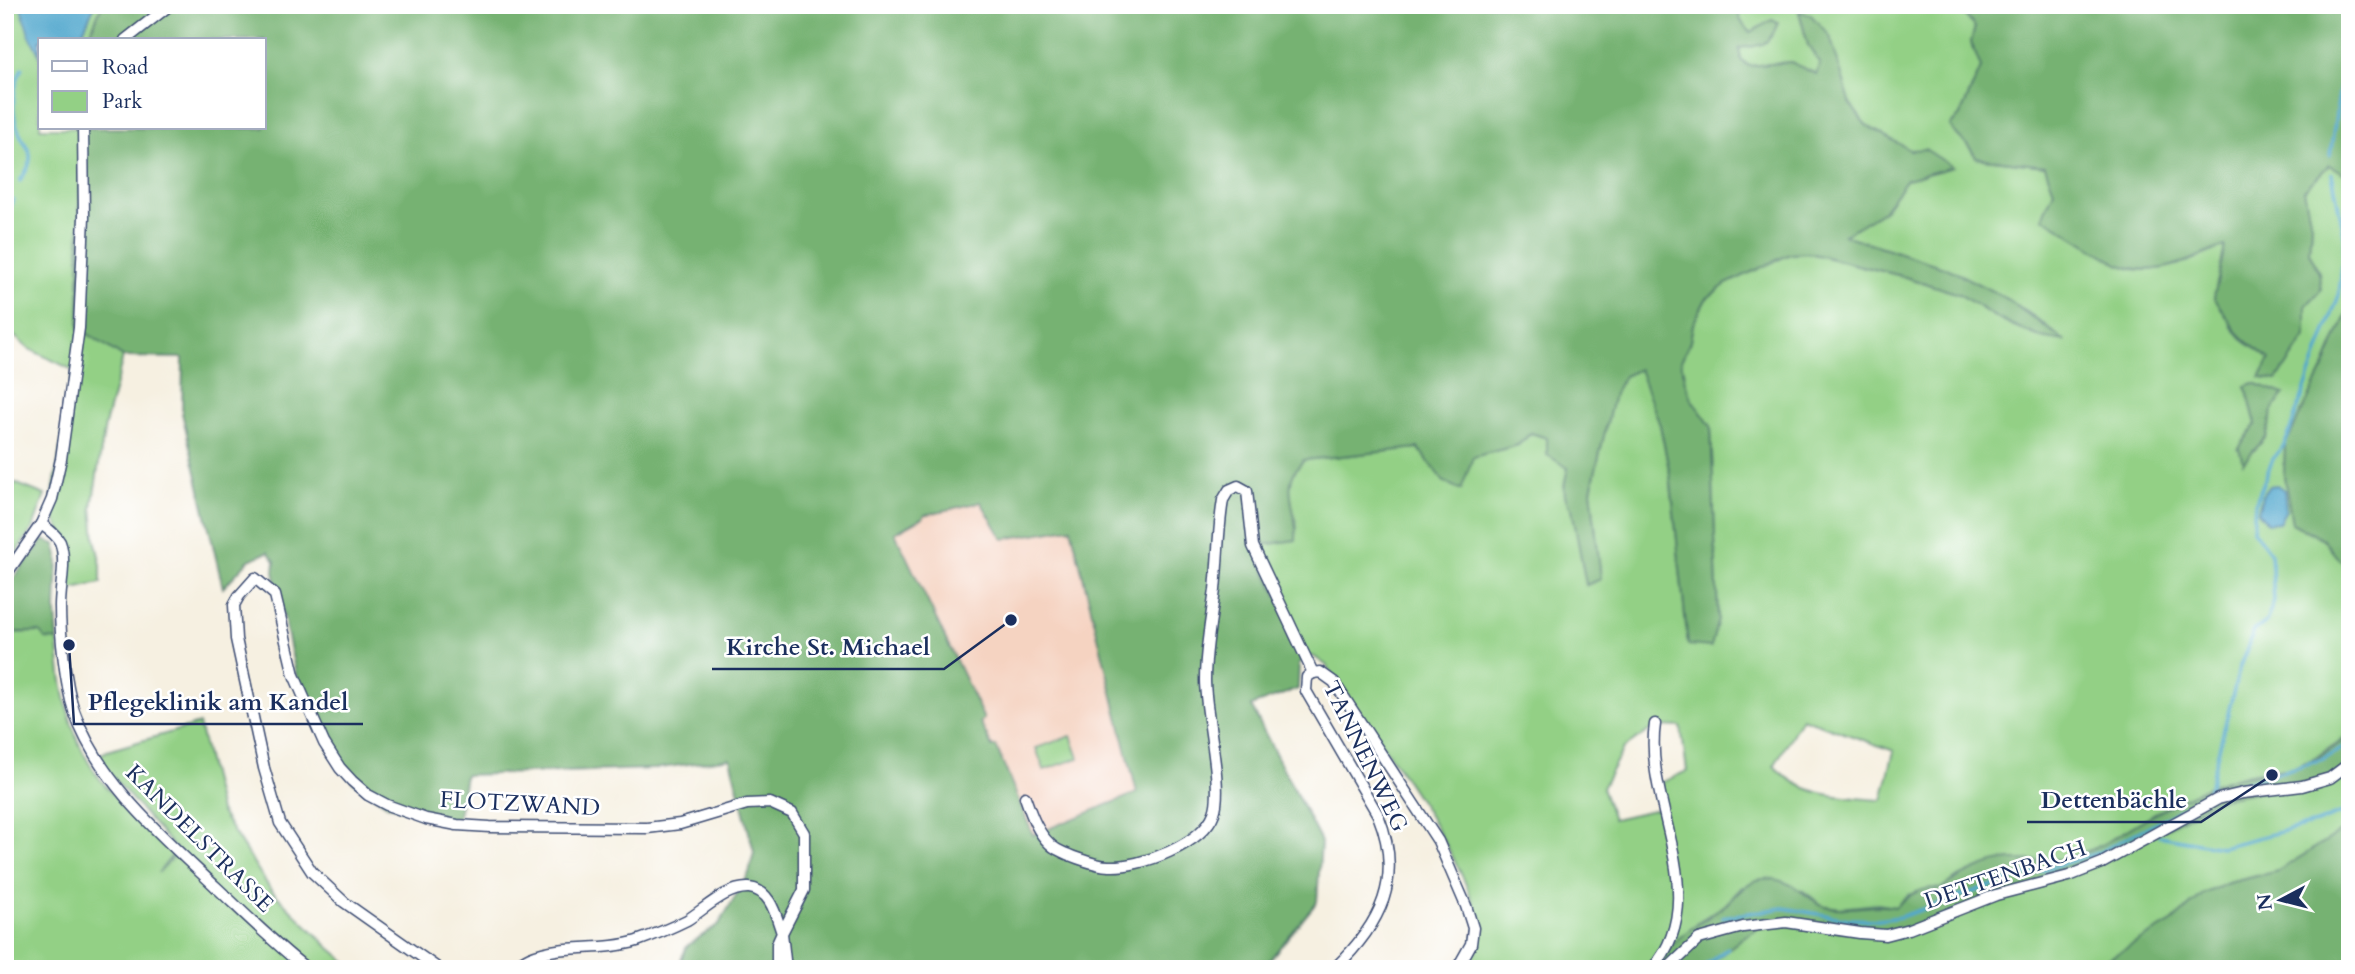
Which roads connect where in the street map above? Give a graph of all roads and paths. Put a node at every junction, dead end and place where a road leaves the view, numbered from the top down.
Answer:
1 (170, 5) edge
2 (128, 38) edge
3 (83, 130) edge
4 (41, 524) junction
5 (5, 576) edge
6 (1313, 673) junction
7 (1656, 724) dead end
8 (2350, 763) edge
9 (1025, 797) dead end
10 (782, 933) junction
11 (307, 969) edge
12 (439, 969) edge
13 (512, 969) edge
14 (777, 969) edge
15 (786, 969) edge
16 (1334, 969) edge
17 (1457, 969) edge
18 (1652, 969) edge
19 (1667, 969) edge

1 - 2 street
3 - 4 street
4 - 5 street
4 - 11 street, KANDELSTRASSE
6 - 9 street
6 - 16 street, TANNENWEG
6 - 17 street
7 - 18 street
8 - 19 street, DETTENBACH
10 - 12 street, FLOTZWAND
10 - 13 street
10 - 14 street
10 - 15 street

